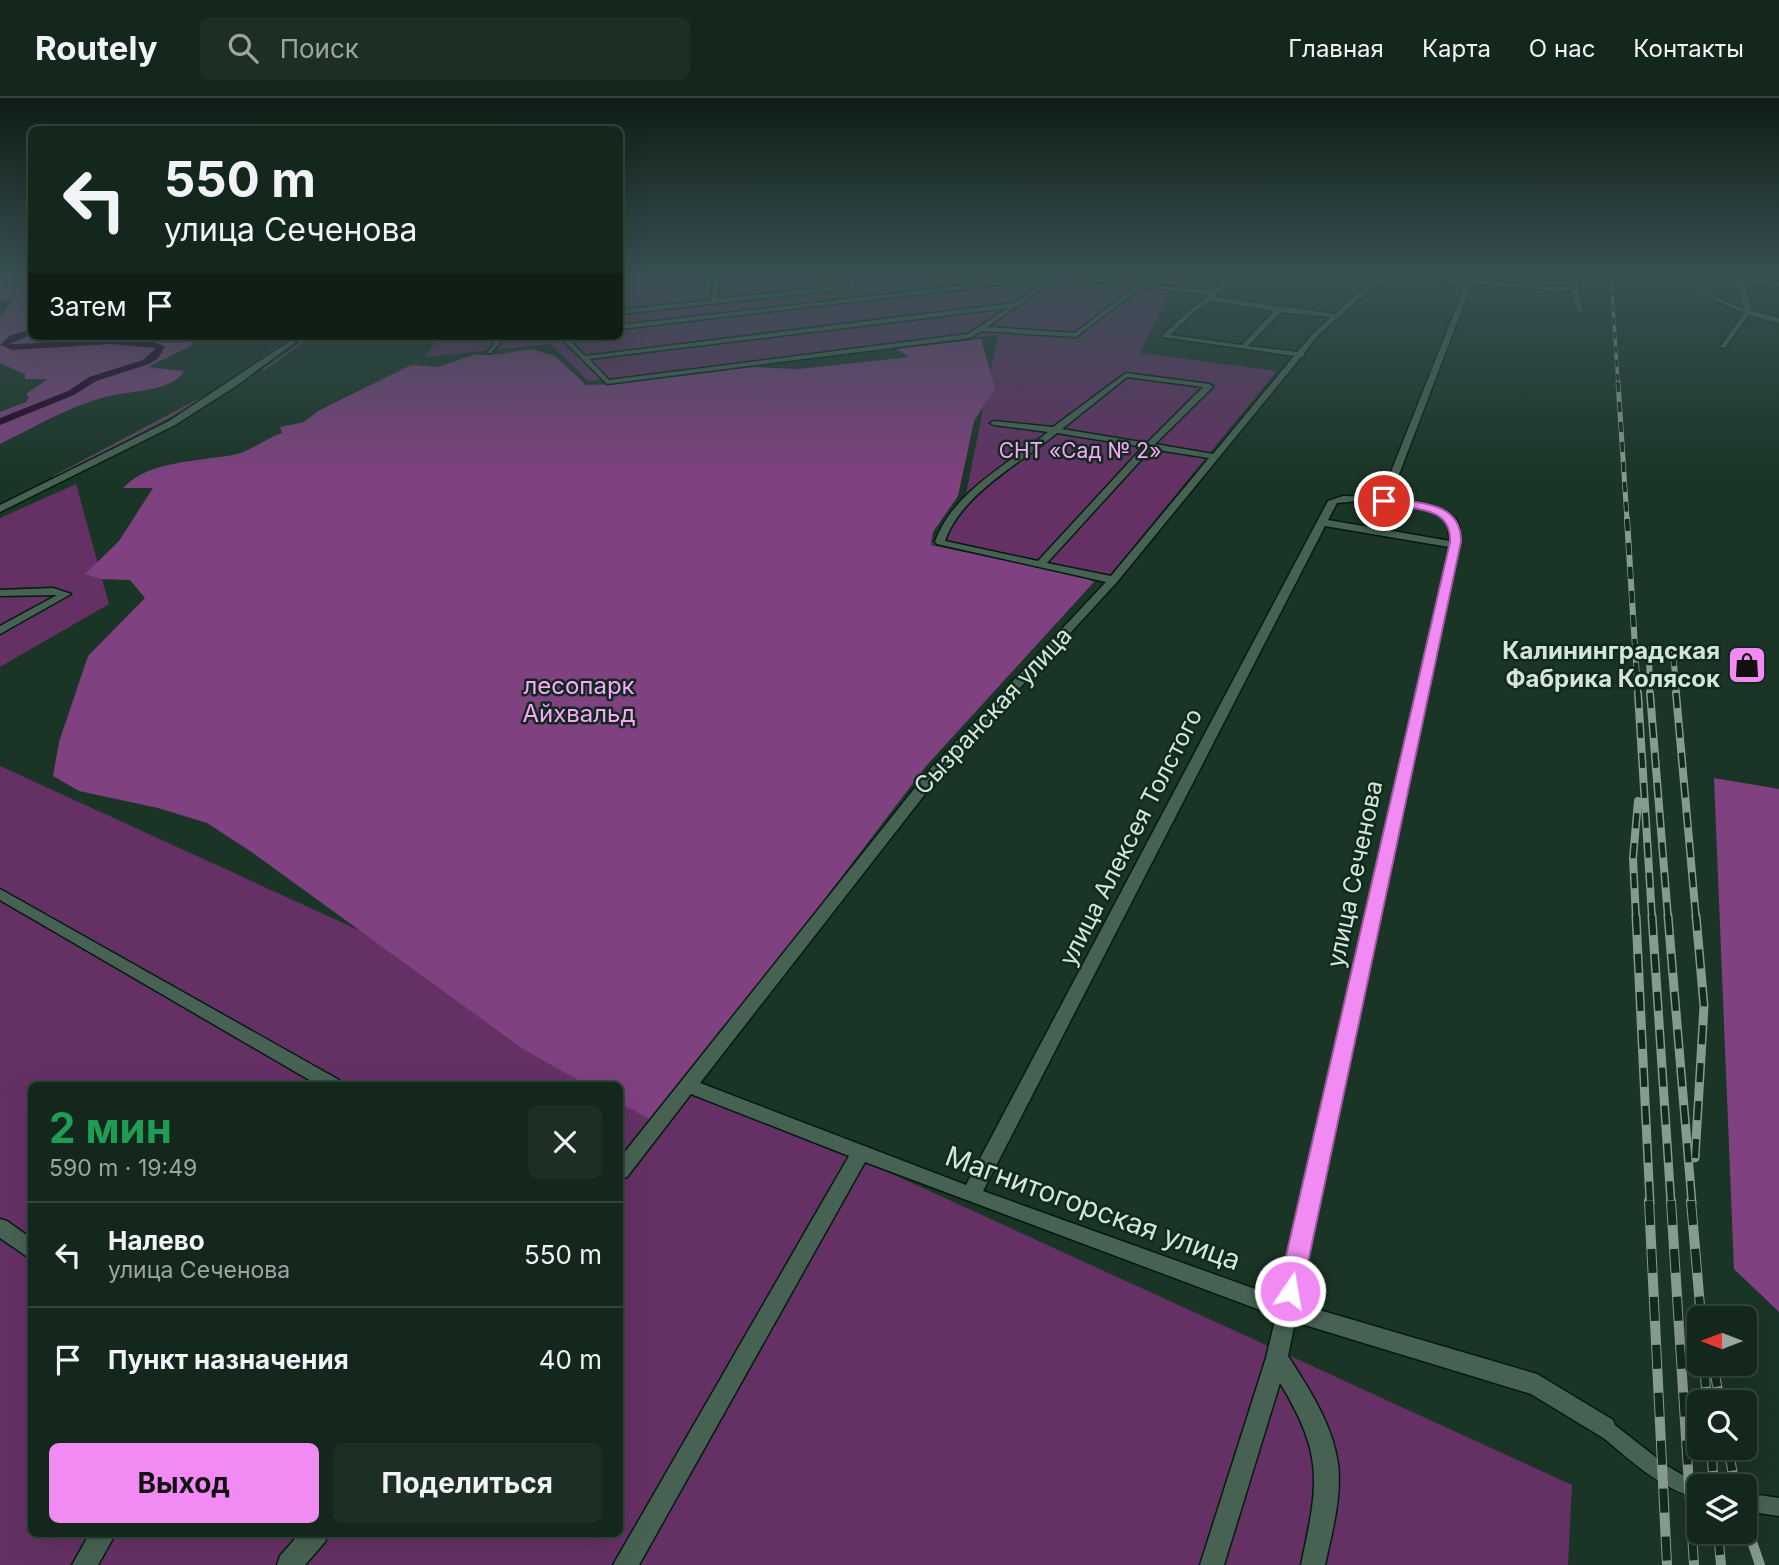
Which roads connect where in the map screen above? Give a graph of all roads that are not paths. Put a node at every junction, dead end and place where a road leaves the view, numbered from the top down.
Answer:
1 (288, 344) edge
2 (496, 344) edge
3 (570, 344) edge
4 (692, 344) edge
5 (913, 344) edge
6 (1224, 344) edge
7 (1245, 344) edge
8 (1309, 344) edge
9 (1445, 344) edge
10 (1725, 344) edge
11 (1242, 347) junction
12 (1723, 347) dead end
13 (489, 352) dead end
14 (1302, 355) junction
15 (583, 358) junction
16 (994, 423) dead end
17 (1055, 430) junction
18 (1150, 446) junction
19 (1215, 457) junction
20 (1384, 501) junction
21 (0, 509) edge
22 (1321, 522) junction
23 (1455, 545) junction
24 (1042, 563) junction
25 (1113, 580) junction
26 (0, 593) edge
27 (0, 631) edge
28 (0, 894) edge
29 (329, 1082) edge
30 (689, 1086) junction
31 (860, 1153) junction
32 (623, 1167) edge
33 (971, 1195) junction
34 (0, 1227) edge
35 (28, 1248) edge
36 (1286, 1310) junction
37 (1277, 1358) junction
38 (1605, 1428) joint
39 (1687, 1486) edge
40 (1757, 1504) edge
41 (1779, 1507) edge
42 (102, 1537) edge
43 (313, 1537) edge
44 (84, 1565) edge
45 (289, 1565) edge
46 (625, 1565) edge
47 (1212, 1565) edge
48 (1313, 1565) edge

1 - 21 street
2 - 13 street
3 - 15 street
4 - 15 street
5 - 15 street
6 - 11 street
7 - 11 street
8 - 14 street, Сызранская улица
9 - 20 street
10 - 12 street
11 - 14 street
14 - 19 street, Сызранская улица
16 - 17 street
17 - 18 street
17 - 18 street
17 - 24 street
18 - 19 street
18 - 24 street
19 - 25 street, Сызранская улица
20 - 22 street, улица Алексея Толстого
20 - 23 street
22 - 23 street
22 - 33 street, улица Алексея Толстого
23 - 36 street, улица Сеченова
24 - 25 street
25 - 30 street, Сызранская улица
26 - 27 street
28 - 29 street
30 - 31 street, Магнитогорская улица
30 - 32 street, Сызранская улица
31 - 33 street, Магнитогорская улица
31 - 46 street
33 - 36 street, Магнитогорская улица
34 - 35 street
36 - 37 street, улица Сеченова
36 - 38 street, Магнитогорская улица
37 - 47 street, улица Сеченова
37 - 48 street
38 - 39 street, Магнитогорская улица
40 - 41 street
42 - 44 street
43 - 45 street

